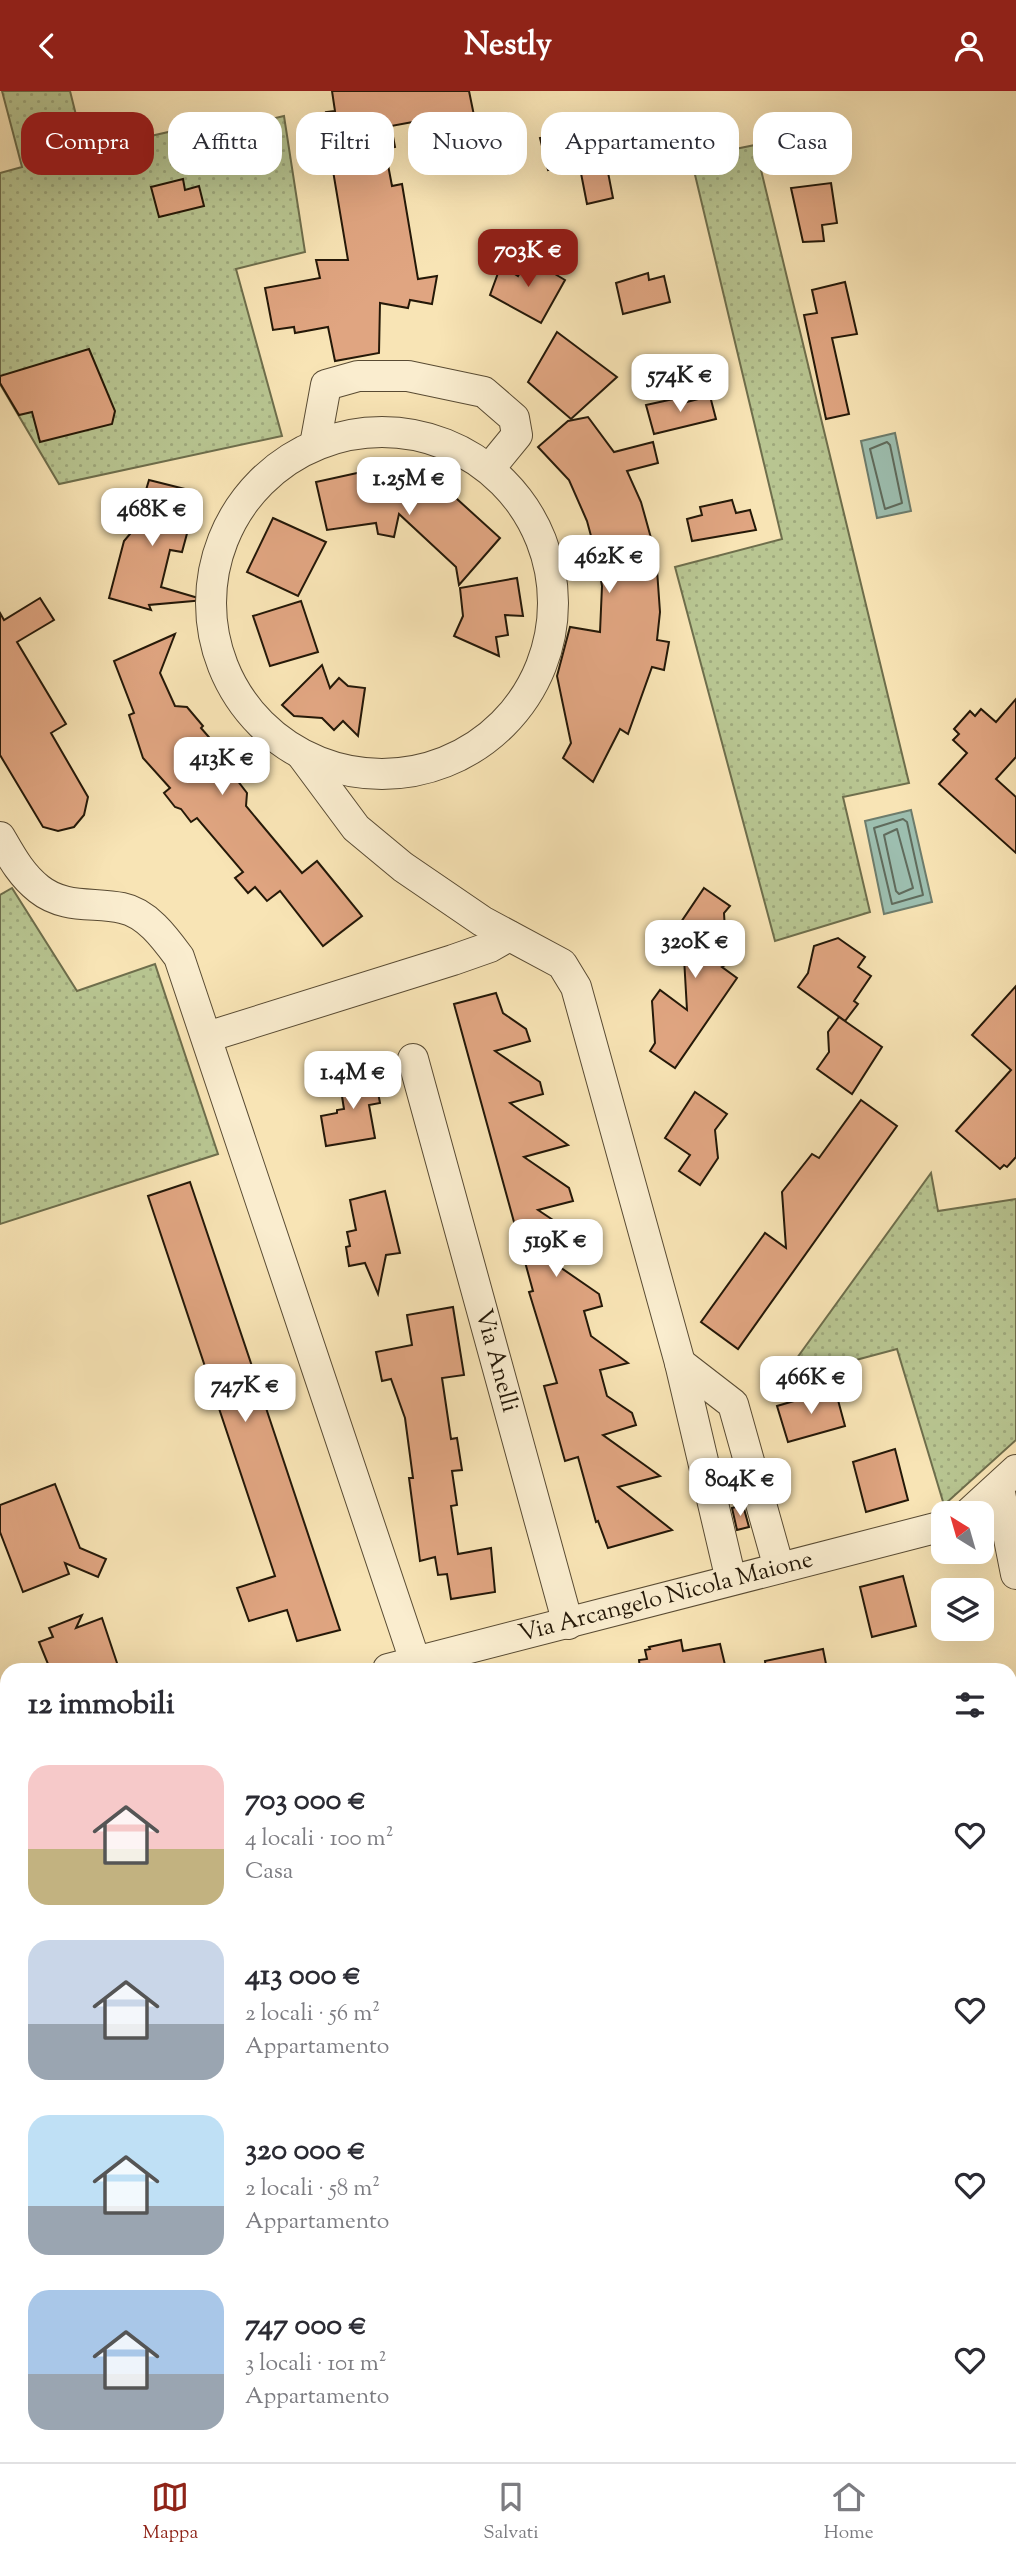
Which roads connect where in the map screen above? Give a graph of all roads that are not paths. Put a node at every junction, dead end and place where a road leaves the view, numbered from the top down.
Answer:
1 (315, 445) junction
2 (490, 468) junction
3 (301, 754) junction
4 (0, 837) edge
5 (509, 936) junction
6 (207, 1037) junction
7 (413, 1059) dead end
8 (680, 1363) junction
9 (1007, 1479) edge
10 (982, 1501) edge
11 (931, 1529) edge
12 (779, 1568) junction
13 (1016, 1574) edge
14 (731, 1580) junction
15 (568, 1624) junction
16 (401, 1663) edge
17 (410, 1663) edge

1 - 2 street
1 - 2 street
1 - 3 street
2 - 3 street
3 - 5 street
4 - 6 street
5 - 6 street
5 - 8 street
6 - 16 street
7 - 15 street, Via Anelli
8 - 12 street
8 - 14 street
9 - 10 street
9 - 13 street
11 - 12 street, Via Arcangelo Nicola Maione
12 - 14 street, Via Arcangelo Nicola Maione
14 - 15 street, Via Arcangelo Nicola Maione
15 - 17 street, Via Arcangelo Nicola Maione

